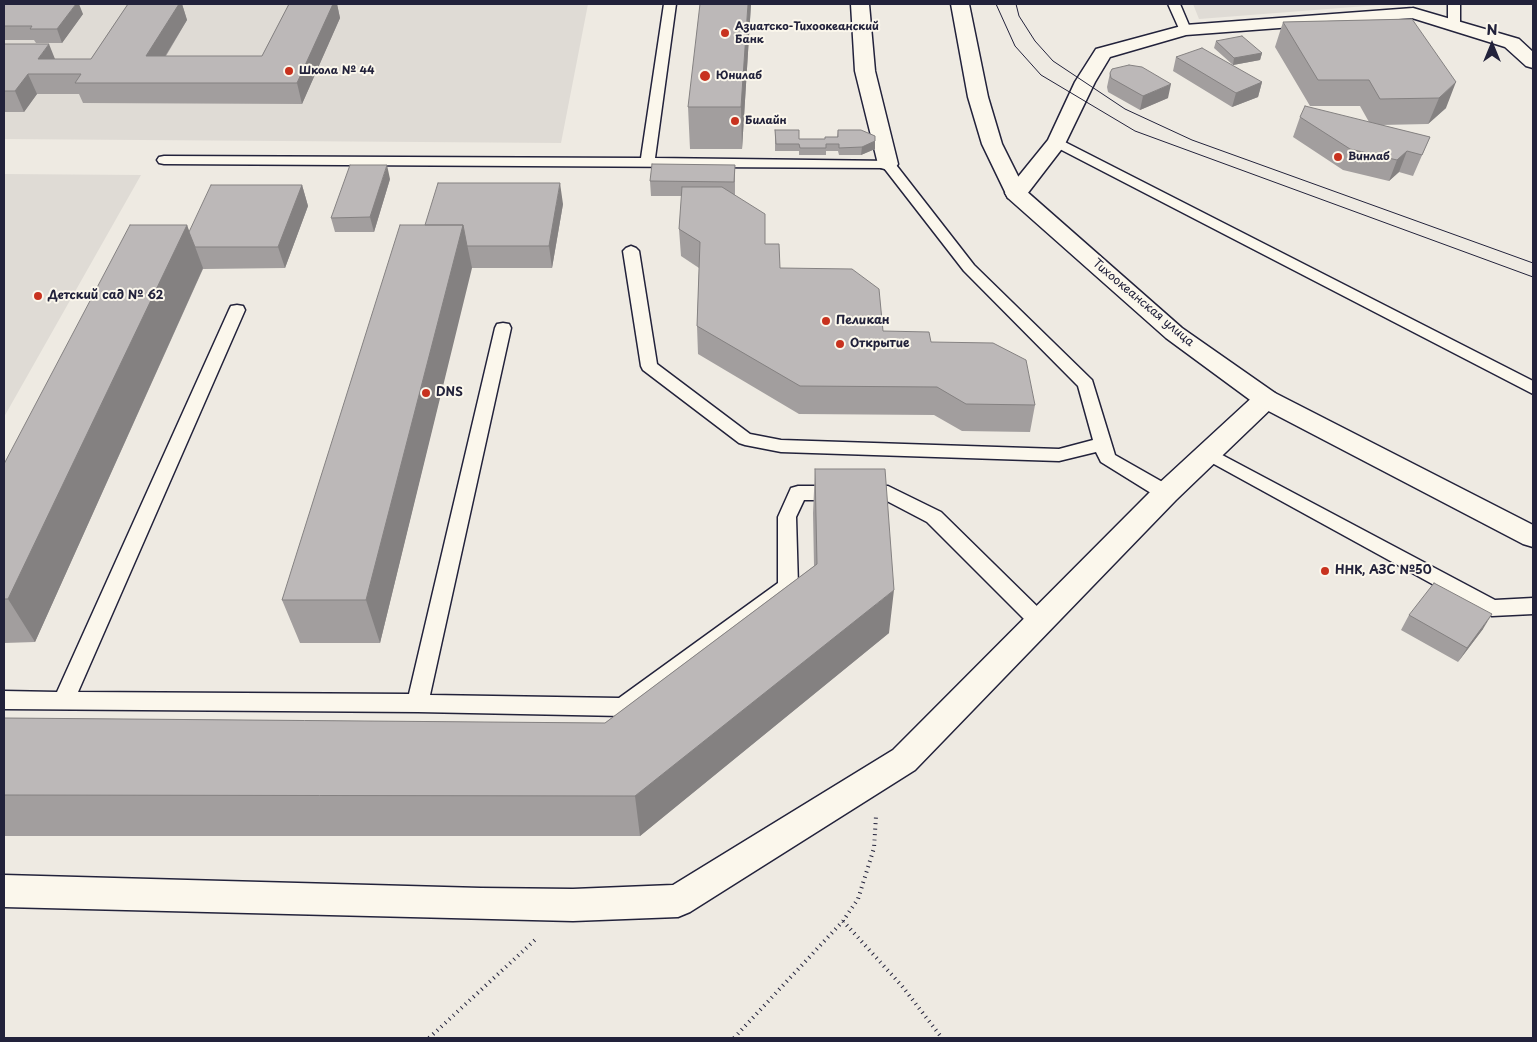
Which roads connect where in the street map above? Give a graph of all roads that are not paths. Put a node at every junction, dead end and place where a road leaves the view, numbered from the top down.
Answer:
1 (670, 4) edge
2 (860, 4) edge
3 (960, 4) edge
4 (1174, 4) edge
5 (1454, 4) edge
6 (1454, 25) junction
7 (1185, 30) junction
8 (1533, 62) edge
9 (1057, 142) junction
10 (164, 160) dead end
11 (648, 161) junction
12 (888, 164) junction
13 (1016, 192) junction
14 (631, 251) dead end
15 (237, 310) dead end
16 (503, 328) dead end
17 (1533, 388) edge
18 (1266, 399) junction
19 (1103, 444) junction
20 (1209, 454) junction
21 (1166, 493) junction
22 (1533, 537) edge
23 (1533, 606) edge
24 (1040, 622) junction
25 (4, 700) edge
26 (64, 700) junction
27 (418, 703) junction
28 (4, 891) edge

1 - 11 lane
2 - 12 street
3 - 13 street, Тихоокеанская улица
4 - 7 lane
5 - 6 lane
6 - 7 street
6 - 8 street
7 - 9 street
9 - 13 street
9 - 17 lane
10 - 11 lane
11 - 12 lane
12 - 19 lane
13 - 18 street, Тихоокеанская улица
14 - 19 lane
15 - 26 lane
16 - 27 lane
18 - 20 street
18 - 22 street, Тихоокеанская улица
19 - 21 lane
20 - 21 street
20 - 23 lane
21 - 24 street
24 - 27 lane
24 - 28 street
25 - 26 lane
26 - 27 lane

